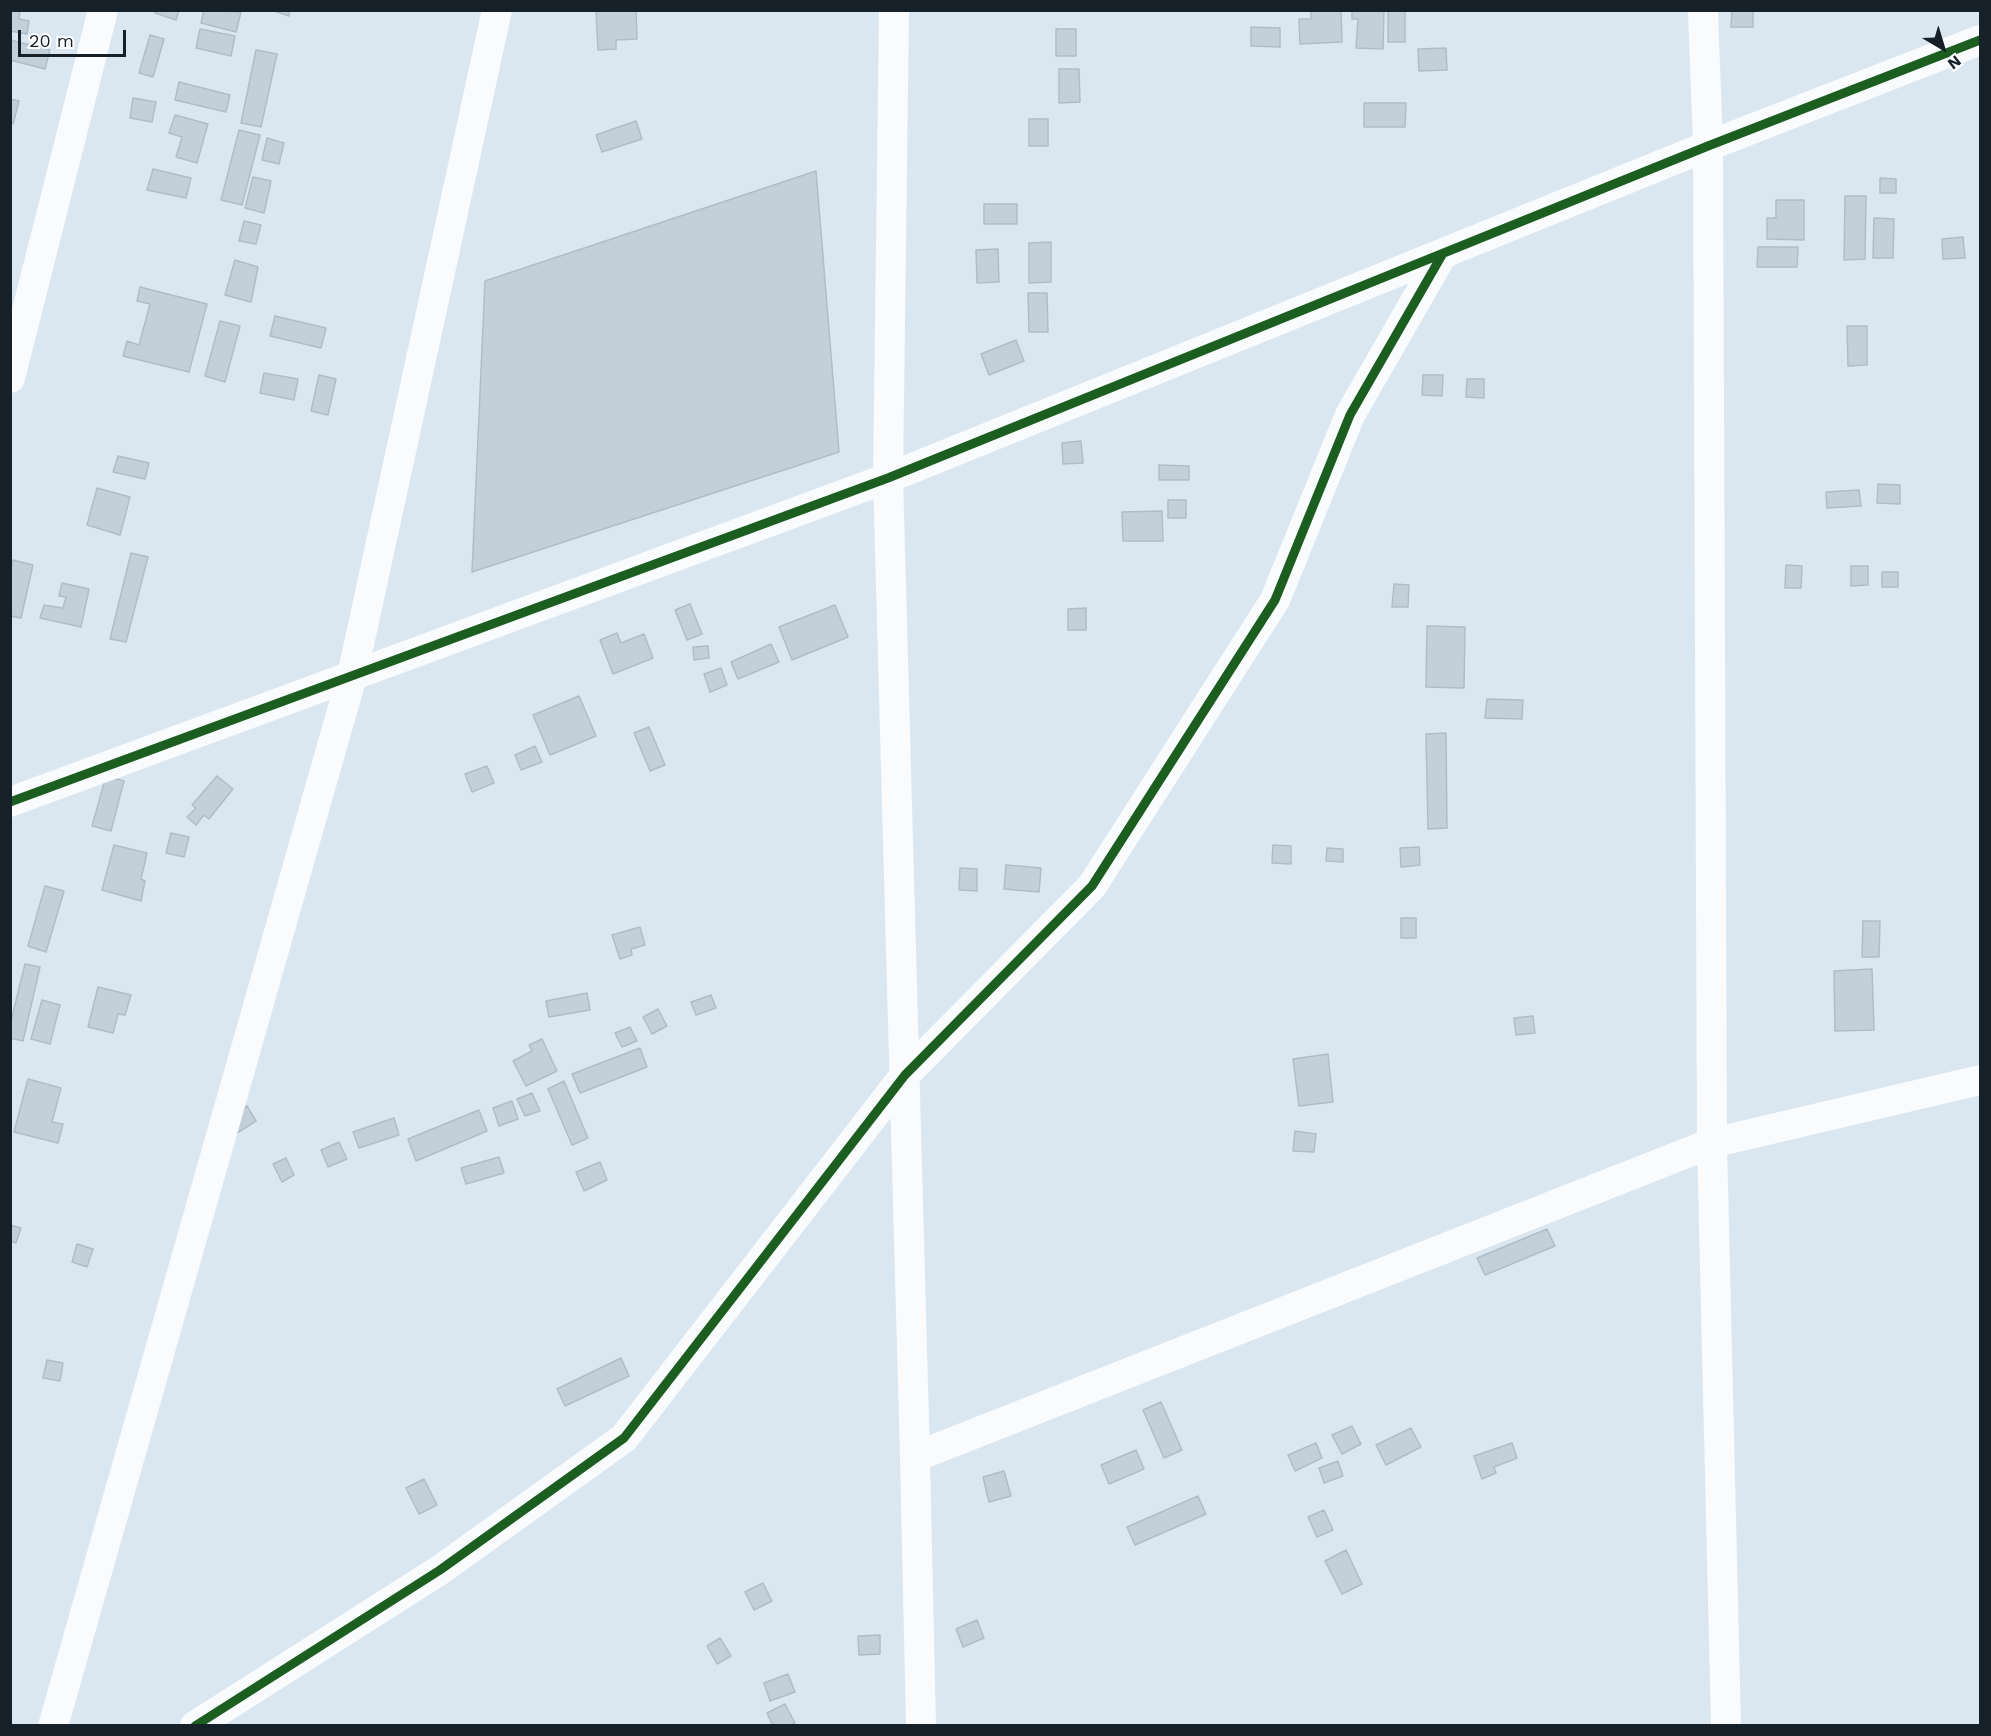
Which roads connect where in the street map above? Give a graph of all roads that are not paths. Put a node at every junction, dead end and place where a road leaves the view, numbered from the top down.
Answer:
1 (103, 10) edge
2 (497, 10) edge
3 (894, 10) edge
4 (1703, 10) edge
5 (1980, 40) edge
6 (1708, 146) junction
7 (1442, 255) junction
8 (10, 378) edge
9 (888, 478) junction
10 (352, 676) junction
11 (10, 802) edge
12 (905, 1075) junction
13 (1980, 1080) edge
14 (1712, 1143) junction
15 (915, 1458) junction
16 (53, 1725) edge
17 (195, 1725) edge
18 (921, 1725) edge
19 (1726, 1725) edge

1 - 8 street
2 - 10 street
3 - 9 street
4 - 6 street
5 - 6 street
6 - 7 street
6 - 14 street
7 - 9 street
7 - 12 street
9 - 10 street
9 - 12 street
10 - 11 street
10 - 16 street
12 - 15 street
12 - 17 street
13 - 14 street
14 - 15 street
14 - 19 street
15 - 18 street

